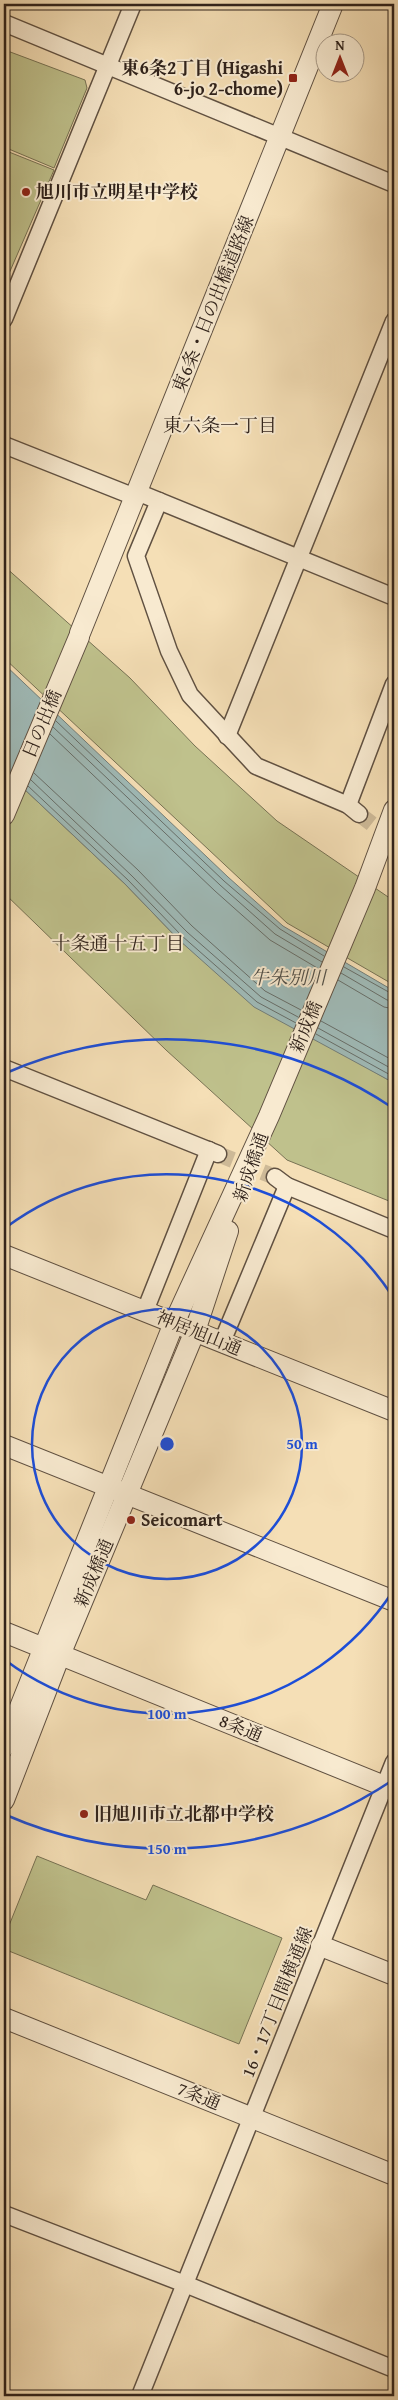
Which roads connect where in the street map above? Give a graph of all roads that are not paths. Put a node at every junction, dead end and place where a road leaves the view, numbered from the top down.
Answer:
1 (133, 4) edge
2 (333, 4) edge
3 (4, 23) edge
4 (108, 66) junction
5 (280, 136) junction
6 (394, 184) edge
7 (4, 319) edge
8 (394, 321) edge
9 (4, 445) edge
10 (136, 495) junction
11 (159, 501) junction
12 (299, 558) junction
13 (394, 597) edge
14 (79, 635) joint
15 (394, 684) edge
16 (227, 736) junction
17 (394, 810) edge
18 (4, 815) edge
19 (4, 1068) edge
20 (269, 1116) junction
21 (394, 1230) edge
22 (4, 1255) edge
23 (145, 1311) junction
24 (174, 1323) junction
25 (195, 1331) junction
26 (222, 1342) junction
27 (394, 1411) edge
28 (4, 1445) edge
29 (108, 1487) junction
30 (127, 1495) junction
31 (394, 1601) edge
32 (4, 1632) edge
33 (52, 1651) junction
34 (4, 1747) edge
35 (394, 1762) edge
36 (390, 1788) edge
37 (4, 1800) edge
38 (321, 1946) junction
39 (394, 1976) edge
40 (4, 2018) edge
41 (253, 2117) junction
42 (394, 2174) edge
43 (4, 2214) edge
44 (186, 2284) junction
45 (394, 2369) edge
46 (140, 2396) edge

1 - 4 street
2 - 5 street, 東6条・日の出橋道路線
3 - 4 street
4 - 5 street
4 - 7 street
5 - 6 street
5 - 10 street, 東6条・日の出橋道路線
8 - 12 street
9 - 10 street
10 - 11 street
10 - 14 street, 東6条・日の出橋道路線
11 - 12 street
11 - 16 street
12 - 13 street
12 - 16 street
14 - 18 street, 日の出橋
15 - 16 street
17 - 20 street, 新成橋
19 - 23 street
20 - 24 street, 新成橋通
20 - 25 street, 新成橋通
21 - 26 street
22 - 23 street, 神居旭山通
23 - 24 street, 神居旭山通
24 - 25 street, 神居旭山通
24 - 29 street, 新成橋通
25 - 26 street, 神居旭山通
25 - 30 street, 新成橋通
26 - 27 street, 神居旭山通
28 - 29 street
29 - 30 street
29 - 33 street, 新成橋通
30 - 31 street
30 - 33 street, 新成橋通
32 - 33 street, 8条通
33 - 34 street, 新成橋通
33 - 36 street, 8条通
33 - 37 street, 新成橋通
35 - 36 street, 16・17丁目間横通線
36 - 38 street, 16・17丁目間横通線
38 - 39 street
38 - 41 street, 16・17丁目間横通線
40 - 41 street, 7条通
41 - 42 street, 7条通
41 - 44 street, 16・17丁目間横通線
43 - 44 street
44 - 45 street
44 - 46 street, 16・17丁目間横通線

